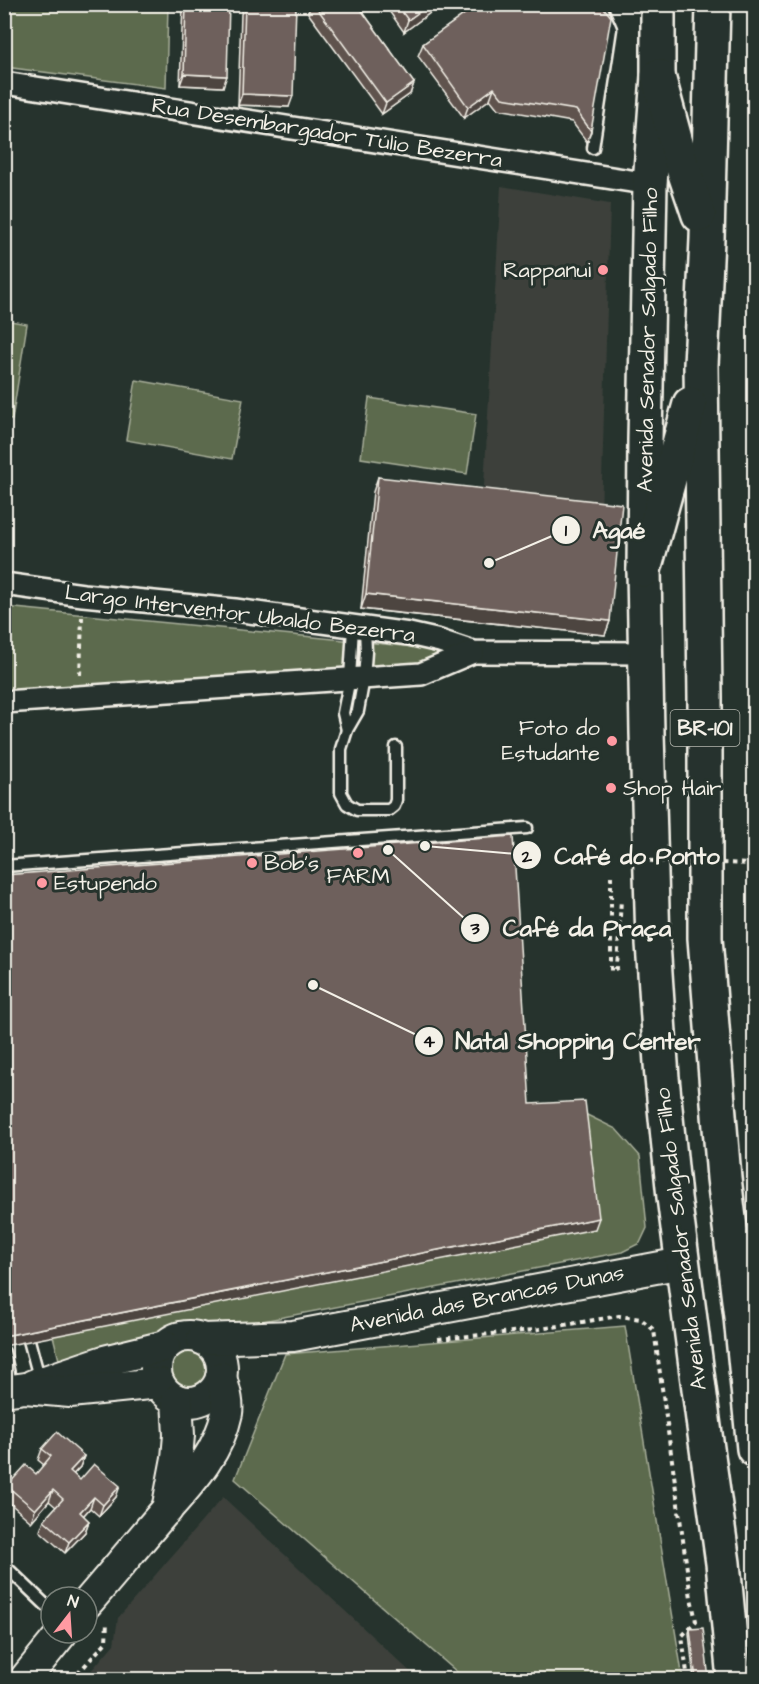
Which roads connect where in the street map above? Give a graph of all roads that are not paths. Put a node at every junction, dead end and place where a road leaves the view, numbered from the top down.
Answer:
1 (600, 4) edge
2 (658, 4) edge
3 (713, 4) edge
4 (658, 76) junction
5 (4, 83) edge
6 (593, 148) edge
7 (650, 184) junction
8 (707, 239) junction
9 (701, 365) junction
10 (644, 570) junction
11 (4, 584) edge
12 (359, 627) junction
13 (473, 652) junction
14 (646, 653) junction
15 (357, 678) junction
16 (4, 702) edge
17 (396, 747) dead end
18 (527, 828) dead end
19 (4, 866) edge
20 (682, 1263) junction
21 (24, 1320) edge
22 (292, 1336) junction
23 (202, 1339) junction
24 (165, 1346) junction
25 (4, 1352) edge
26 (221, 1370) junction
27 (20, 1387) edge
28 (168, 1392) junction
29 (754, 1449) edge
30 (167, 1510) junction
31 (4, 1564) edge
32 (39, 1598) edge
33 (99, 1607) edge
34 (52, 1645) edge
35 (24, 1680) edge
36 (735, 1680) edge

1 - 6 lane
2 - 4 main road, Avenida Senador Salgado Filho
3 - 8 main road, BR-101
4 - 7 main road, Avenida Senador Salgado Filho
4 - 8 main road
5 - 7 street, Rua Desembargador Túlio Bezerra
7 - 10 main road, Avenida Senador Salgado Filho
8 - 9 main road, BR-101
9 - 10 main road
9 - 29 main road, BR-101
10 - 14 main road, Avenida Senador Salgado Filho
11 - 12 street, Largo Interventor Ubaldo Bezerra
12 - 13 street, Largo Interventor Ubaldo Bezerra
12 - 15 lane
13 - 14 street, Largo Interventor Ubaldo Bezerra
13 - 15 street, Largo Interventor Ubaldo Bezerra
14 - 20 main road, Avenida Senador Salgado Filho
15 - 16 street, Largo Interventor Ubaldo Bezerra
15 - 17 lane
18 - 19 lane
20 - 22 main road, Avenida das Brancas Dunas
20 - 36 main road, Avenida Senador Salgado Filho
21 - 27 lane
22 - 23 main road, Avenida das Brancas Dunas
22 - 26 main road, Avenida das Brancas Dunas
23 - 24 main road
23 - 26 main road
24 - 27 main road
24 - 28 main road
25 - 27 lane
26 - 28 main road
26 - 30 main road
27 - 28 main road
28 - 30 main road
30 - 33 main road
31 - 32 lane
34 - 35 main road

